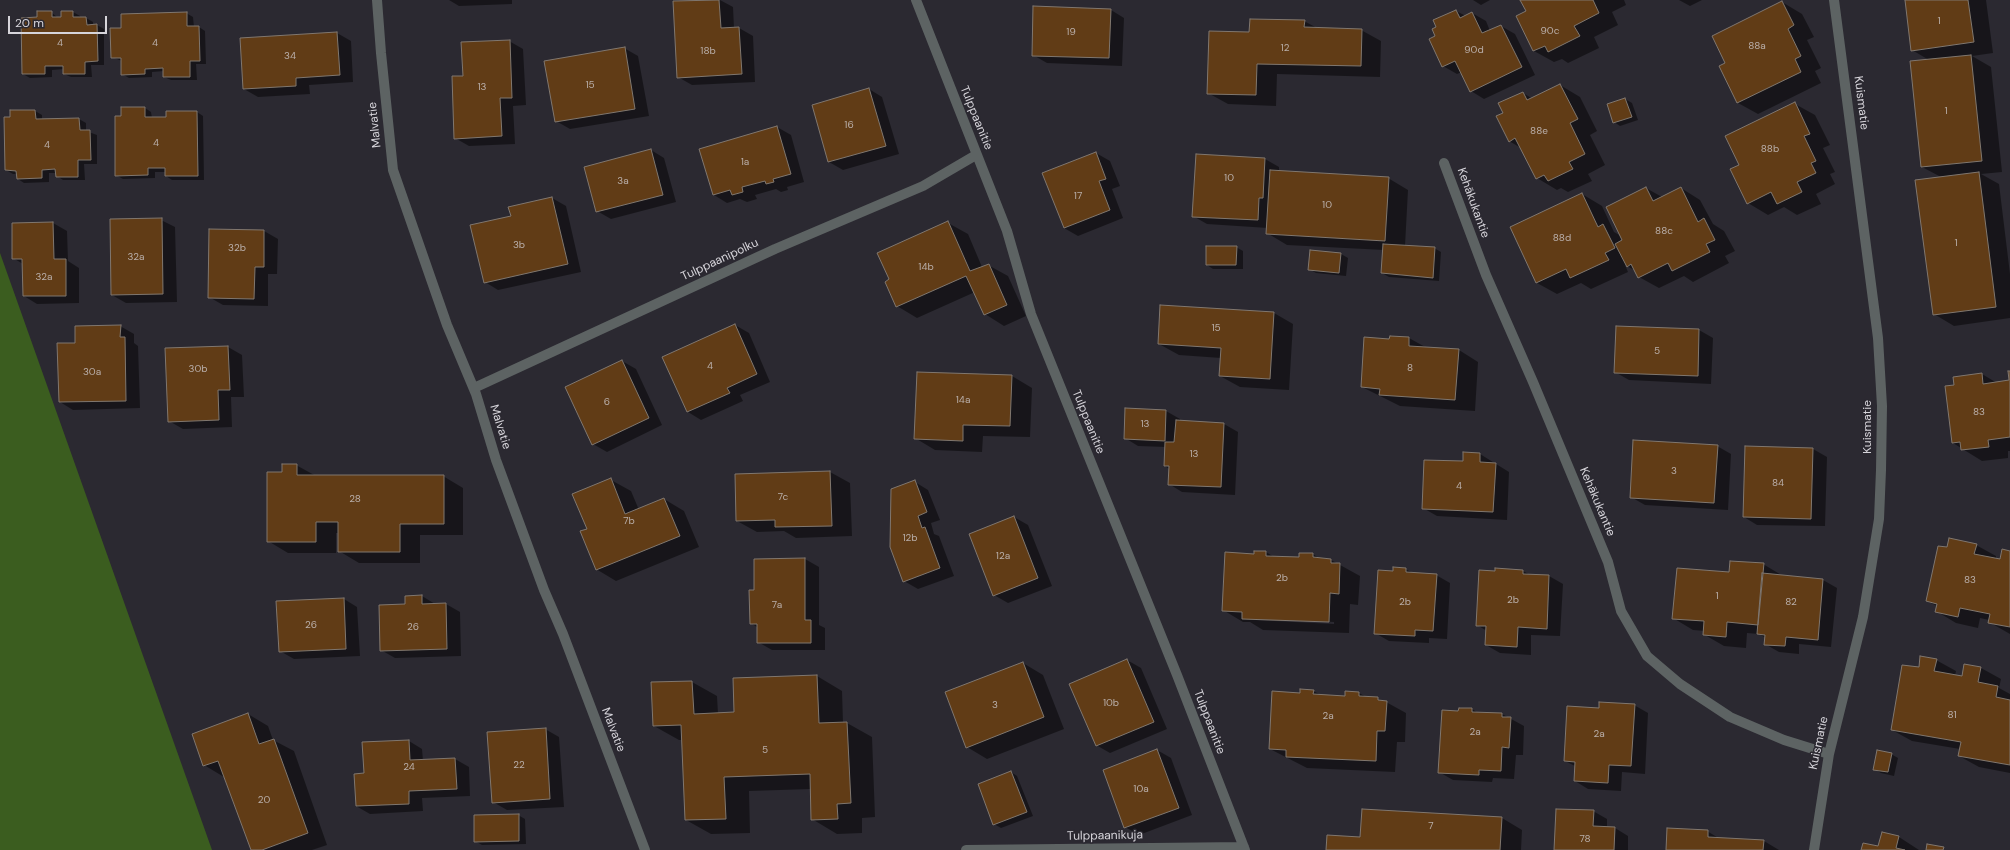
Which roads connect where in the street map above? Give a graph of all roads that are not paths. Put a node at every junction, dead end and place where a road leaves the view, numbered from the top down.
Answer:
1 (378, 0) edge
2 (916, 0) edge
3 (1834, 0) edge
4 (976, 155) junction
5 (1444, 163) dead end
6 (474, 388) junction
7 (1829, 754) junction
8 (1245, 848) edge
9 (645, 850) edge
10 (966, 850) edge
11 (1814, 850) edge

1 - 6 street, Malvatie
2 - 4 street, Tulppaanitie
3 - 7 street, Kuismatie
4 - 6 street, Tulppaanipolku
4 - 8 street, Tulppaanitie
5 - 7 street, Kehäkukantie
6 - 9 street, Malvatie
7 - 11 street, Kuismatie
8 - 10 street, Tulppaanikuja

